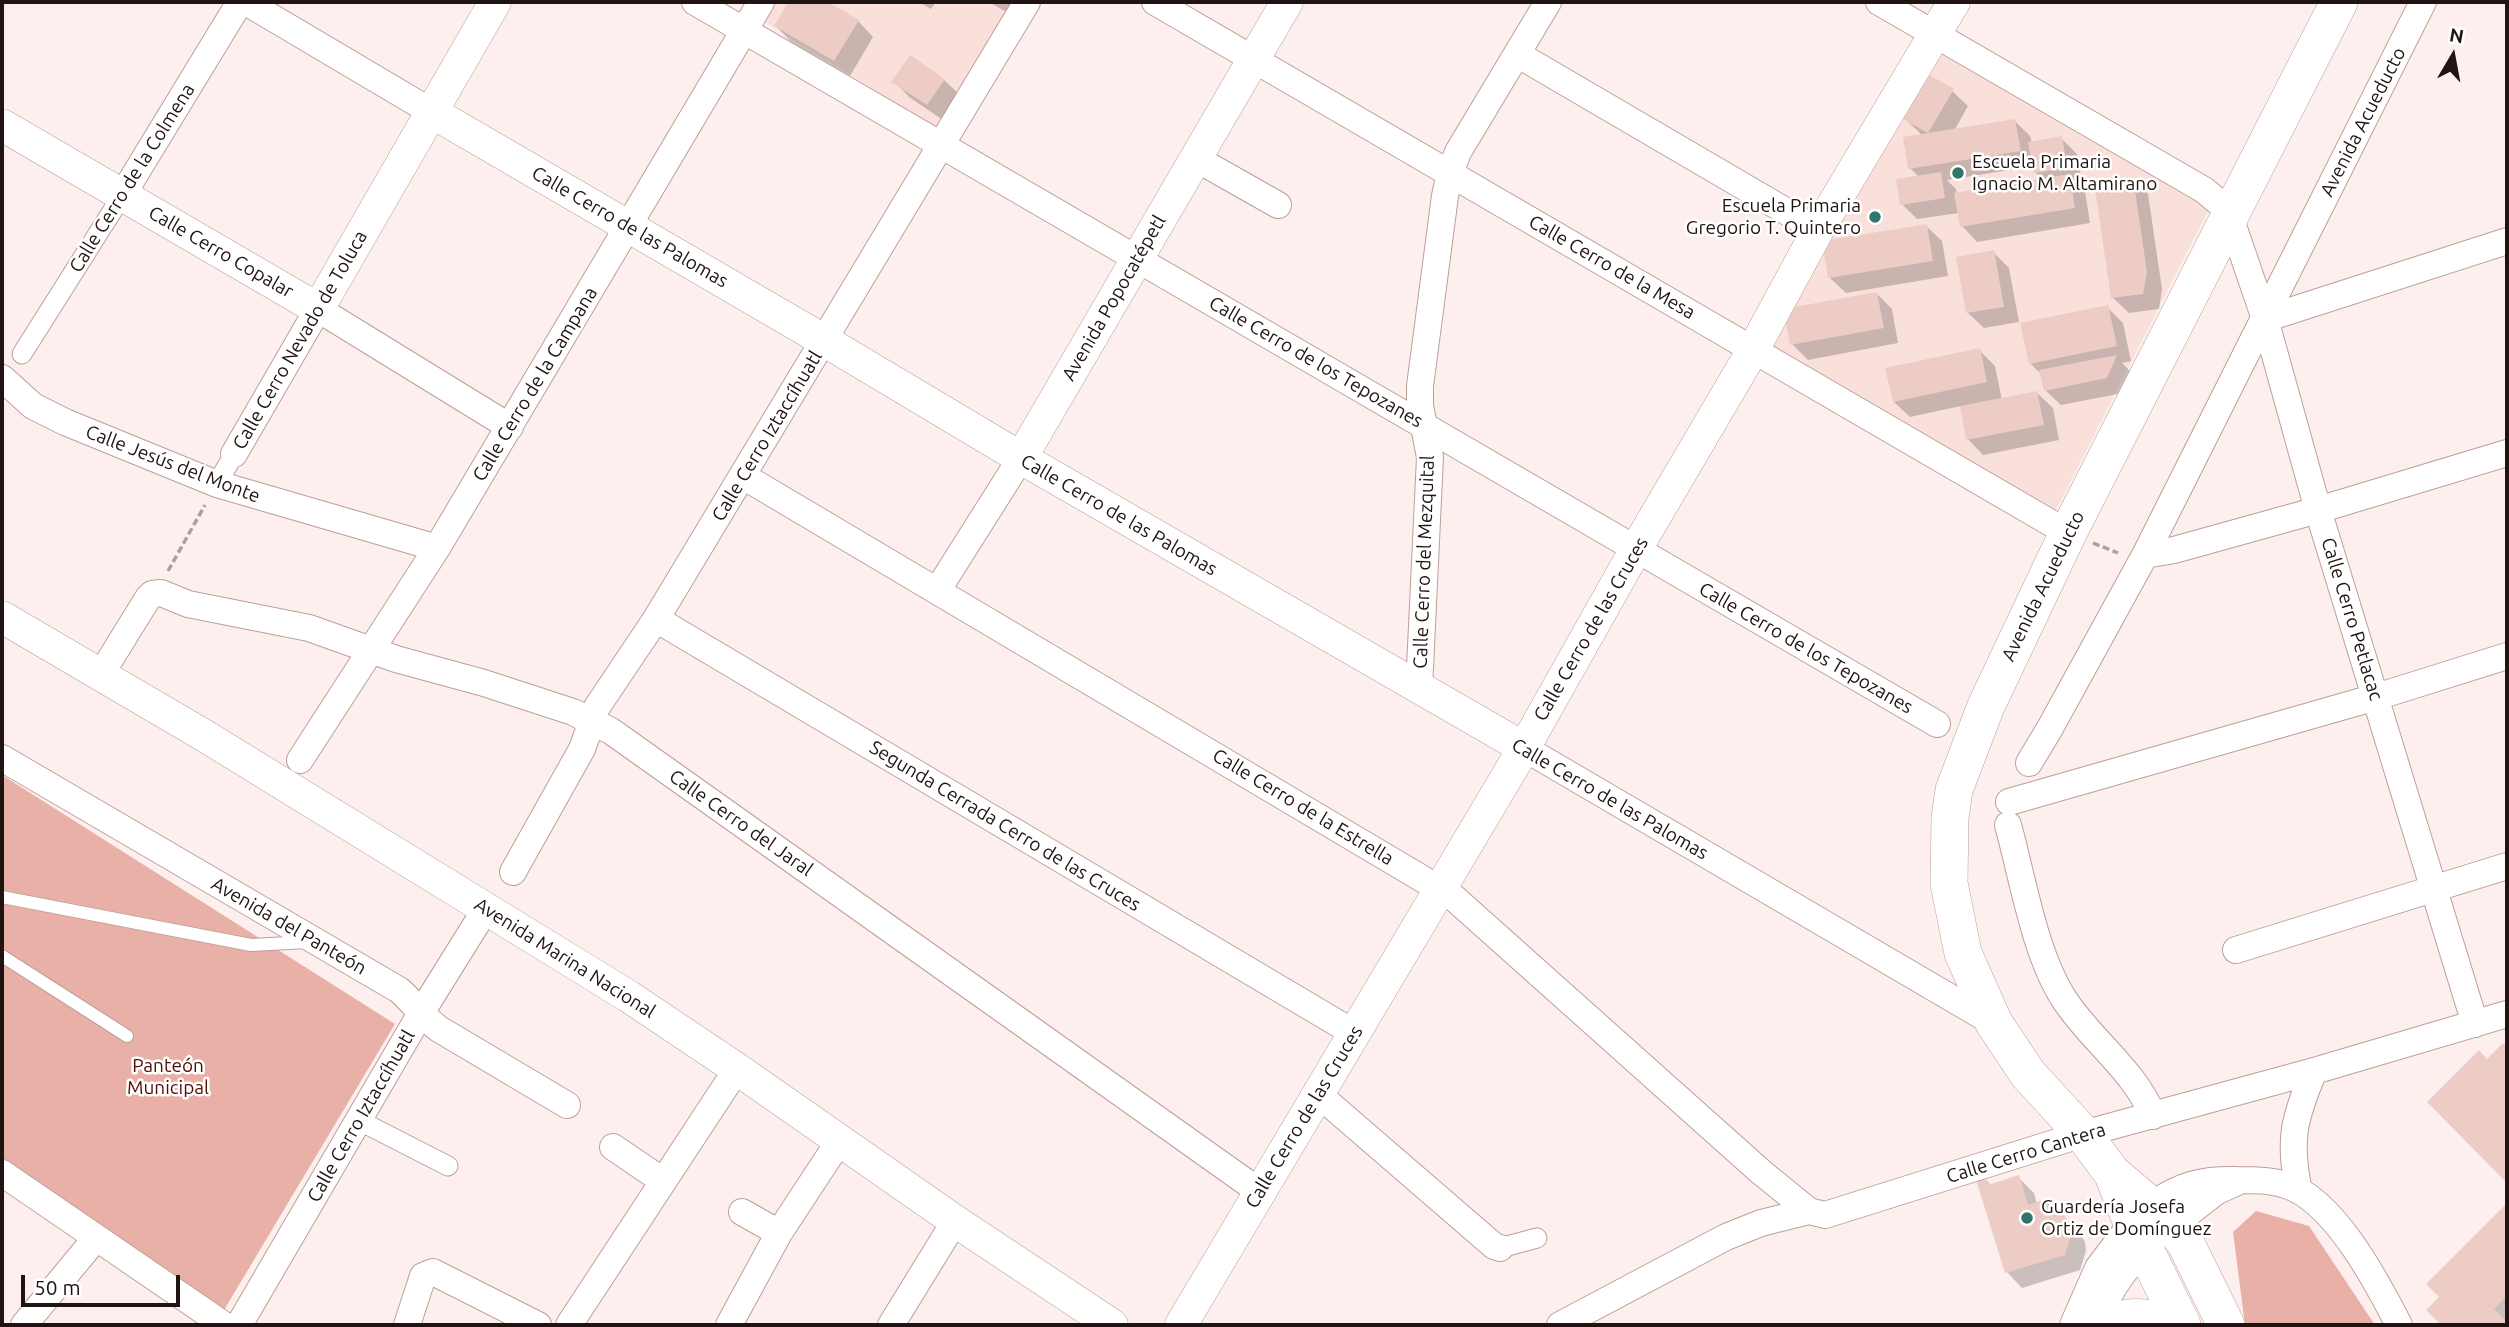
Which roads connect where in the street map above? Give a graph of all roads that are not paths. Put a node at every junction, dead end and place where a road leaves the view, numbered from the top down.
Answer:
1 (240, 2) edge
2 (246, 2) edge
3 (495, 2) edge
4 (695, 2) edge
5 (761, 2) edge
6 (1027, 2) edge
7 (1156, 2) edge
8 (1287, 2) edge
9 (1548, 2) edge
10 (1880, 2) edge
11 (1954, 2) edge
12 (2338, 2) edge
13 (2423, 2) edge
14 (744, 29) junction
15 (1934, 34) junction
16 (1517, 54) junction
17 (1253, 60) junction
18 (430, 111) junction
19 (2, 125) edge
20 (941, 144) junction
21 (1195, 158) junction
22 (1450, 173) junction
23 (123, 194) junction
24 (1278, 205) dead end
25 (2229, 214) junction
26 (629, 227) junction
27 (1818, 230) junction
28 (2507, 242) edge
29 (1138, 259) junction
30 (318, 309) junction
31 (2265, 319) junction
32 (825, 341) junction
33 (1754, 350) junction
34 (22, 354) dead end
35 (3, 383) edge
36 (1423, 424) junction
37 (510, 427) junction
38 (2507, 453) edge
39 (234, 454) joint
40 (1020, 457) junction
41 (743, 476) junction
42 (217, 485) junction
43 (2318, 510) junction
44 (2068, 533) junction
45 (437, 548) junction
46 (1636, 548) junction
47 (2145, 555) junction
48 (937, 591) junction
49 (2, 617) edge
50 (656, 619) junction
51 (370, 650) junction
52 (2507, 656) edge
53 (101, 674) junction
54 (1419, 689) junction
55 (2376, 697) junction
56 (593, 721) junction
57 (1937, 724) dead end
58 (1524, 748) junction
59 (2, 758) edge
60 (300, 760) dead end
61 (2029, 763) dead end
62 (2507, 866) edge
63 (513, 872) dead end
64 (2434, 888) junction
65 (1440, 889) junction
66 (2, 897) edge
67 (486, 908) junction
68 (316, 942) junction
69 (2236, 950) dead end
70 (2, 956) edge
71 (421, 1013) junction
72 (2507, 1014) edge
73 (1994, 1023) junction
74 (2475, 1024) junction
75 (1354, 1033) junction
76 (127, 1036) dead end
77 (737, 1069) junction
78 (2314, 1072) junction
79 (1318, 1094) junction
80 (567, 1105) dead end
81 (2153, 1116) junction
82 (360, 1121) junction
83 (2083, 1134) junction
84 (840, 1140) junction
85 (613, 1147) dead end
86 (448, 1166) dead end
87 (2, 1173) edge
88 (663, 1181) junction
89 (2299, 1191) junction
90 (1260, 1192) junction
91 (1809, 1211) junction
92 (742, 1212) dead end
93 (955, 1221) junction
94 (2150, 1226) junction
95 (779, 1233) junction
96 (96, 1238) junction
97 (1537, 1238) dead end
98 (1500, 1248) joint
99 (24, 1325) edge
100 (224, 1325) edge
101 (239, 1325) edge
102 (407, 1325) edge
103 (538, 1325) edge
104 (569, 1325) edge
105 (729, 1325) edge
106 (891, 1325) edge
107 (1112, 1325) edge
108 (1181, 1325) edge
109 (1560, 1325) edge
110 (2073, 1325) edge
111 (2096, 1325) edge
112 (2103, 1325) edge
113 (2170, 1325) edge
114 (2182, 1325) edge
115 (2226, 1325) edge
116 (2399, 1325) edge

1 - 23 street, Calle Cerro de la Colmena
2 - 18 street, Calle Cerro de las Palomas
3 - 18 street, Calle Cerro Nevado de Toluca
4 - 14 street, Calle Cerro de los Tepozanes
5 - 14 street, Calle Cerro de la Campana
6 - 20 street, Calle Cerro Iztaccíhuatl
7 - 17 street, Calle Cerro de la Mesa
8 - 17 street, Avenida Popocatépetl
9 - 16 street, Calle Cerro del Mezquital
10 - 15 street
11 - 15 street, Calle Cerro de las Cruces
12 - 25 main road, Avenida Acueducto
13 - 31 street, Avenida Acueducto
14 - 20 street, Calle Cerro de los Tepozanes
14 - 26 street, Calle Cerro de la Campana
15 - 25 street
15 - 27 street, Calle Cerro de las Cruces
16 - 22 street, Calle Cerro del Mezquital
16 - 27 street
17 - 21 street, Avenida Popocatépetl
17 - 22 street, Calle Cerro de la Mesa
18 - 26 street, Calle Cerro de las Palomas
18 - 30 street, Calle Cerro Nevado de Toluca
19 - 23 street, Calle Cerro Copalar
20 - 29 street, Calle Cerro de los Tepozanes
20 - 32 street, Calle Cerro Iztaccíhuatl
21 - 24 street
21 - 29 street, Avenida Popocatépetl
22 - 33 street, Calle Cerro de la Mesa
22 - 36 street, Calle Cerro del Mezquital
23 - 30 street, Calle Cerro Copalar
23 - 34 street, Calle Cerro de la Colmena
25 - 31 street, Calle Cerro Petlacac
25 - 44 main road, Avenida Acueducto
26 - 32 street, Calle Cerro de las Palomas
26 - 37 street, Calle Cerro de la Campana
27 - 33 street, Calle Cerro de las Cruces
28 - 31 street
29 - 36 street, Calle Cerro de los Tepozanes
29 - 40 street, Avenida Popocatépetl
30 - 37 street, Calle Cerro Copalar
30 - 39 street, Calle Cerro Nevado de Toluca
31 - 43 street, Calle Cerro Petlacac
31 - 47 street, Avenida Acueducto
32 - 40 street, Calle Cerro de las Palomas
32 - 41 street, Calle Cerro Iztaccíhuatl
33 - 44 street, Calle Cerro de la Mesa
33 - 46 street, Calle Cerro de las Cruces
35 - 42 street, Calle Jesús del Monte
36 - 46 street, Calle Cerro de los Tepozanes
36 - 54 street, Calle Cerro del Mezquital
37 - 45 street, Calle Cerro de la Campana
38 - 43 street
39 - 42 street, Calle Cerro Nevado de Toluca
40 - 48 street, Avenida Popocatépetl
40 - 54 street, Calle Cerro de las Palomas
41 - 48 street, Calle Cerro de la Estrella
41 - 50 street, Calle Cerro Iztaccíhuatl
42 - 45 street, Calle Jesús del Monte
43 - 47 street
43 - 55 street, Calle Cerro Petlacac
44 - 73 main road, Avenida Acueducto
45 - 51 street, Calle Cerro de la Campana
46 - 57 street, Calle Cerro de los Tepozanes
46 - 58 street, Calle Cerro de las Cruces
47 - 61 street, Avenida Acueducto
48 - 65 street, Calle Cerro de la Estrella
49 - 53 street, Avenida Marina Nacional
50 - 56 street, Calle Cerro Iztaccíhuatl
50 - 75 street, Segunda Cerrada Cerro de las Cruces
51 - 53 street, Calle Cerro del Jaral
51 - 56 street, Calle Cerro del Jaral
51 - 60 street, Calle Cerro de la Campana
52 - 55 street
53 - 67 street, Avenida Marina Nacional
54 - 58 street, Calle Cerro de las Palomas
55 - 64 street, Calle Cerro Petlacac
55 - 81 street
56 - 63 street, Calle Cerro Iztaccíhuatl
56 - 90 street, Calle Cerro del Jaral
58 - 65 street, Calle Cerro de las Cruces
58 - 73 street, Calle Cerro de las Palomas
59 - 68 street, Avenida del Panteón
62 - 64 street
64 - 69 street
64 - 74 street, Calle Cerro Petlacac
65 - 75 street, Calle Cerro de las Cruces
65 - 91 street, Calle Cerro de la Estrella
66 - 68 lane
67 - 71 street, Calle Cerro Iztaccíhuatl
67 - 77 street, Avenida Marina Nacional
68 - 71 street, Avenida del Panteón
70 - 76 lane
71 - 80 street, Avenida del Panteón
71 - 82 street, Calle Cerro Iztaccíhuatl
72 - 74 street, Calle Cerro Cantera
73 - 83 main road, Avenida Acueducto
74 - 78 street, Calle Cerro Cantera
75 - 79 street, Calle Cerro de las Cruces
77 - 84 street, Avenida Marina Nacional
77 - 88 street
78 - 81 street, Calle Cerro Cantera
78 - 89 street
79 - 90 street, Calle Cerro de las Cruces
79 - 98 street
81 - 83 street, Calle Cerro Cantera
82 - 86 street
82 - 101 street, Calle Cerro Iztaccíhuatl
83 - 91 street, Calle Cerro Cantera
83 - 94 main road, Avenida Acueducto
84 - 93 street, Avenida Marina Nacional
84 - 95 street
85 - 88 street
87 - 96 street
88 - 104 street
89 - 94 street
89 - 116 street
90 - 108 street, Calle Cerro de las Cruces
91 - 109 street, Calle Cerro Cantera
92 - 95 street
93 - 106 street
93 - 107 street, Avenida Marina Nacional
94 - 110 street
94 - 111 street
94 - 114 main road
94 - 115 main road
95 - 105 street
96 - 99 street
96 - 100 street
97 - 98 street
102 - 103 street
112 - 113 main road

